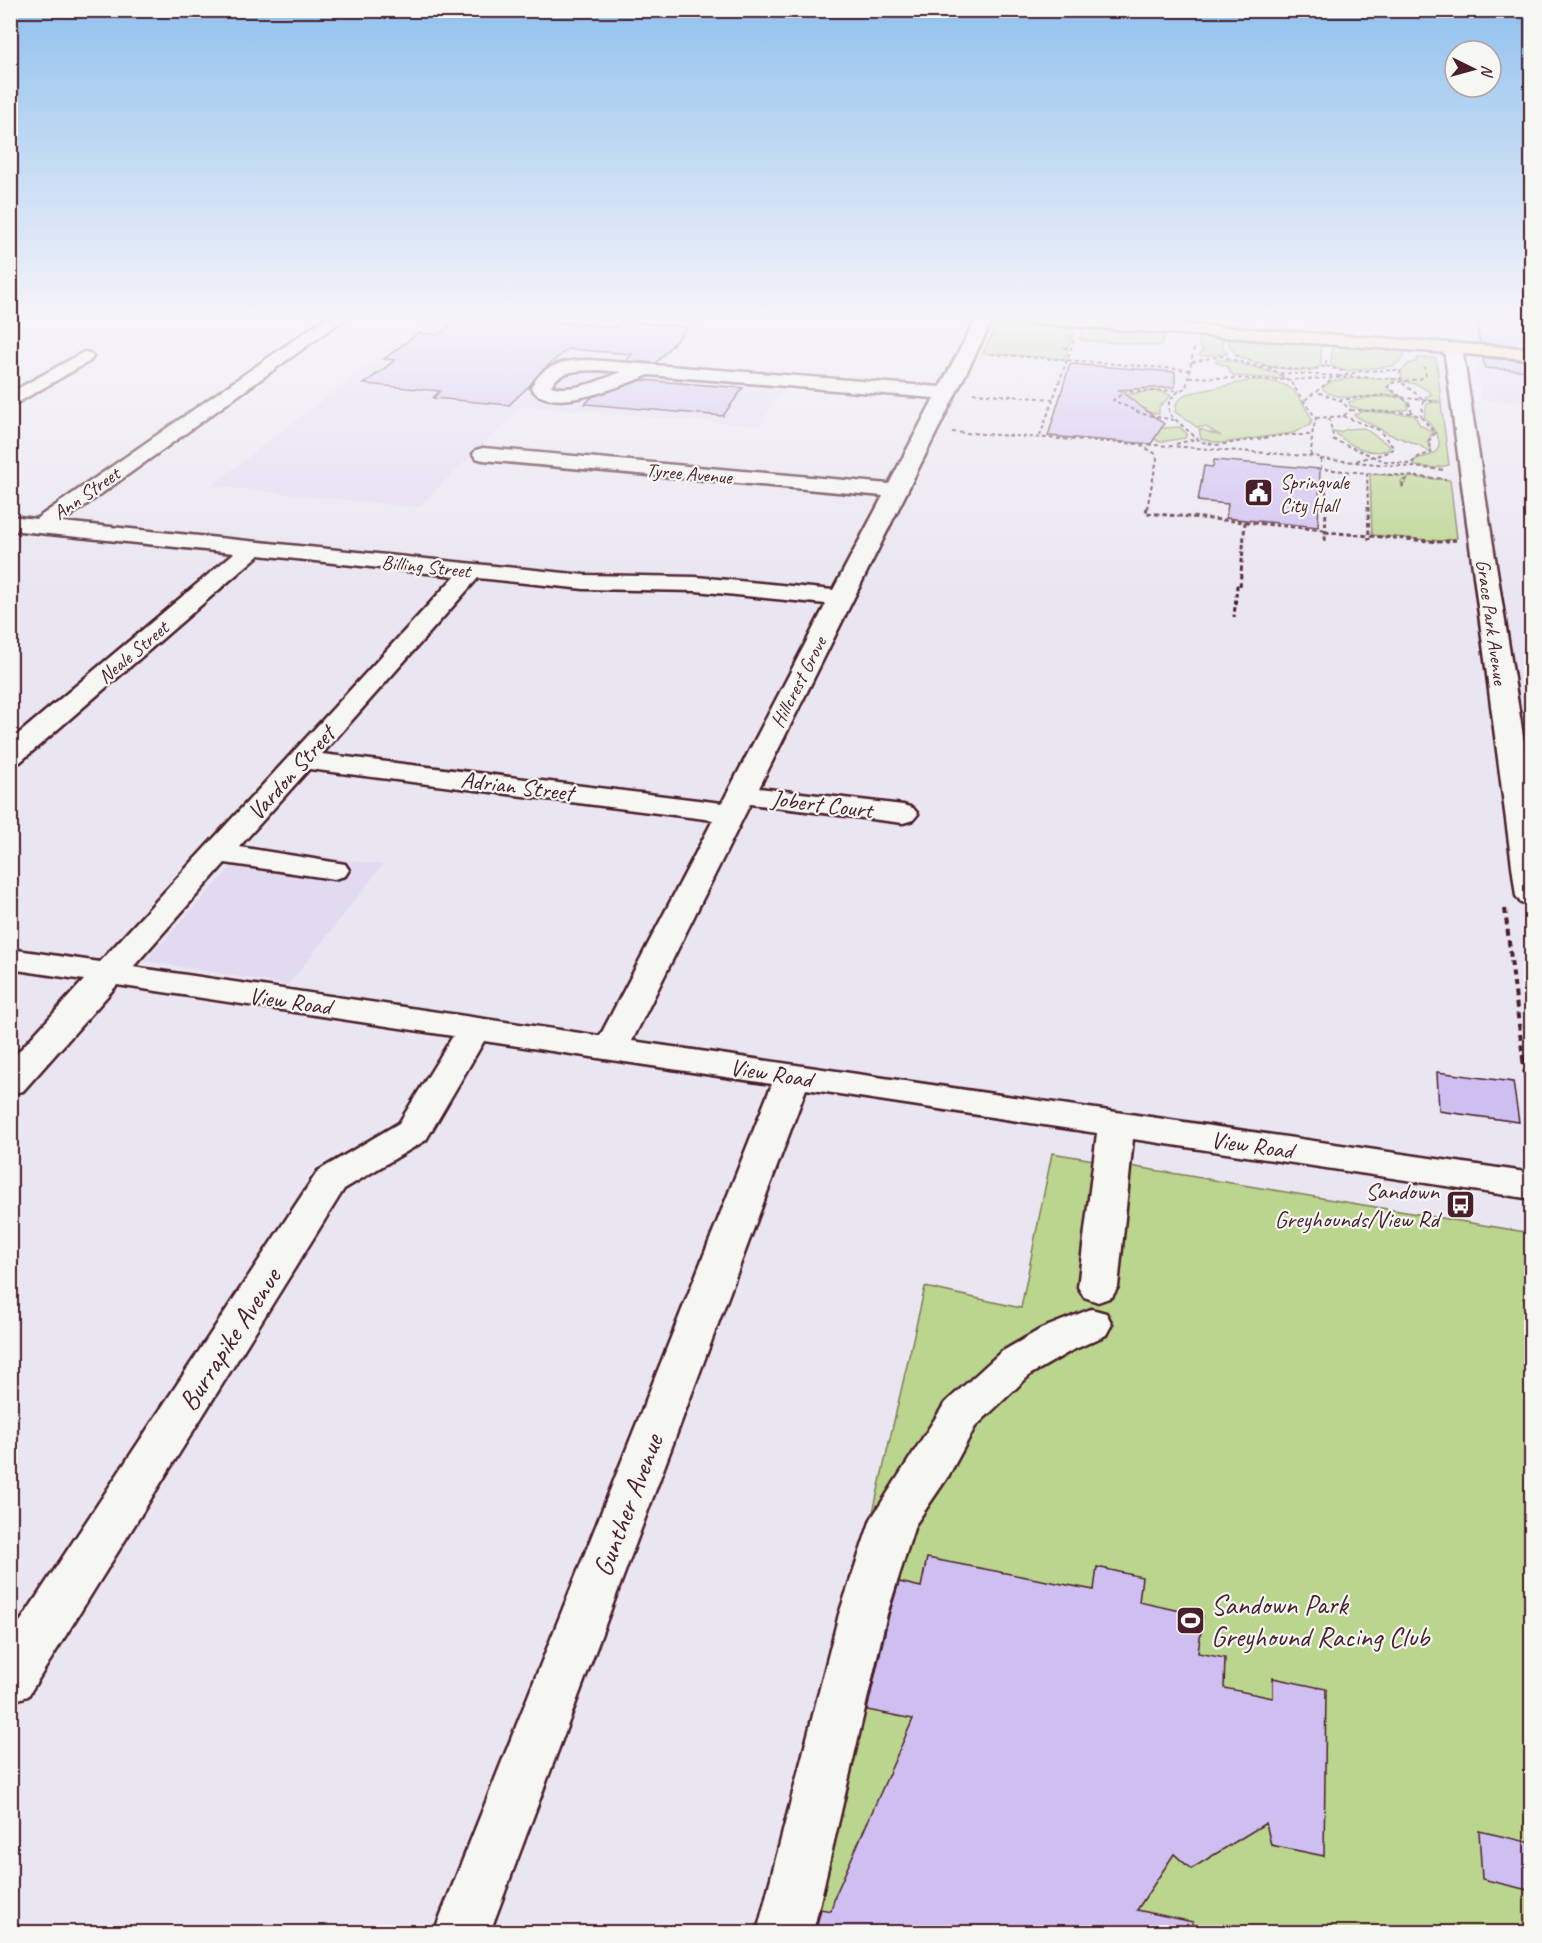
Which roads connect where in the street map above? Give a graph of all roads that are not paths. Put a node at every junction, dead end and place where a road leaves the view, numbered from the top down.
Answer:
1 (209, 408) edge
2 (939, 408) edge
3 (1448, 408) edge
4 (483, 454) dead end
5 (896, 491) junction
6 (10, 522) edge
7 (41, 525) junction
8 (254, 548) junction
9 (472, 571) junction
10 (842, 598) junction
11 (10, 756) edge
12 (303, 760) junction
13 (736, 804) junction
14 (903, 814) dead end
15 (219, 853) junction
16 (334, 870) dead end
17 (1532, 896) edge
18 (10, 959) edge
19 (109, 974) junction
20 (476, 1028) junction
21 (611, 1048) junction
22 (793, 1077) junction
23 (10, 1083) edge
24 (1116, 1126) junction
25 (1532, 1186) edge
26 (10, 1680) edge
27 (462, 1932) edge
28 (785, 1932) edge

1 - 7 street, Ann Street
2 - 5 street, Hillcrest Grove
3 - 17 street, Grace Park Avenue
4 - 5 street, Tyree Avenue
5 - 10 street, Hillcrest Grove
6 - 7 street, Billing Street
7 - 8 street, Billing Street
8 - 9 street, Billing Street
8 - 11 street, Neale Street
9 - 10 street, Billing Street
9 - 12 street, Vardon Street
10 - 13 street, Hillcrest Grove
12 - 13 street, Adrian Street
12 - 15 street, Vardon Street
13 - 14 street, Jobert Court
13 - 21 street, Hillcrest Grove
15 - 16 street
15 - 19 street, Vardon Street
18 - 19 street, View Road
19 - 20 street, View Road
19 - 23 street, Vardon Street
20 - 21 street, View Road
20 - 26 street, Burrapike Avenue
21 - 22 street, View Road
22 - 24 street, View Road
22 - 27 street, Gunther Avenue
24 - 25 street, View Road
24 - 28 street

